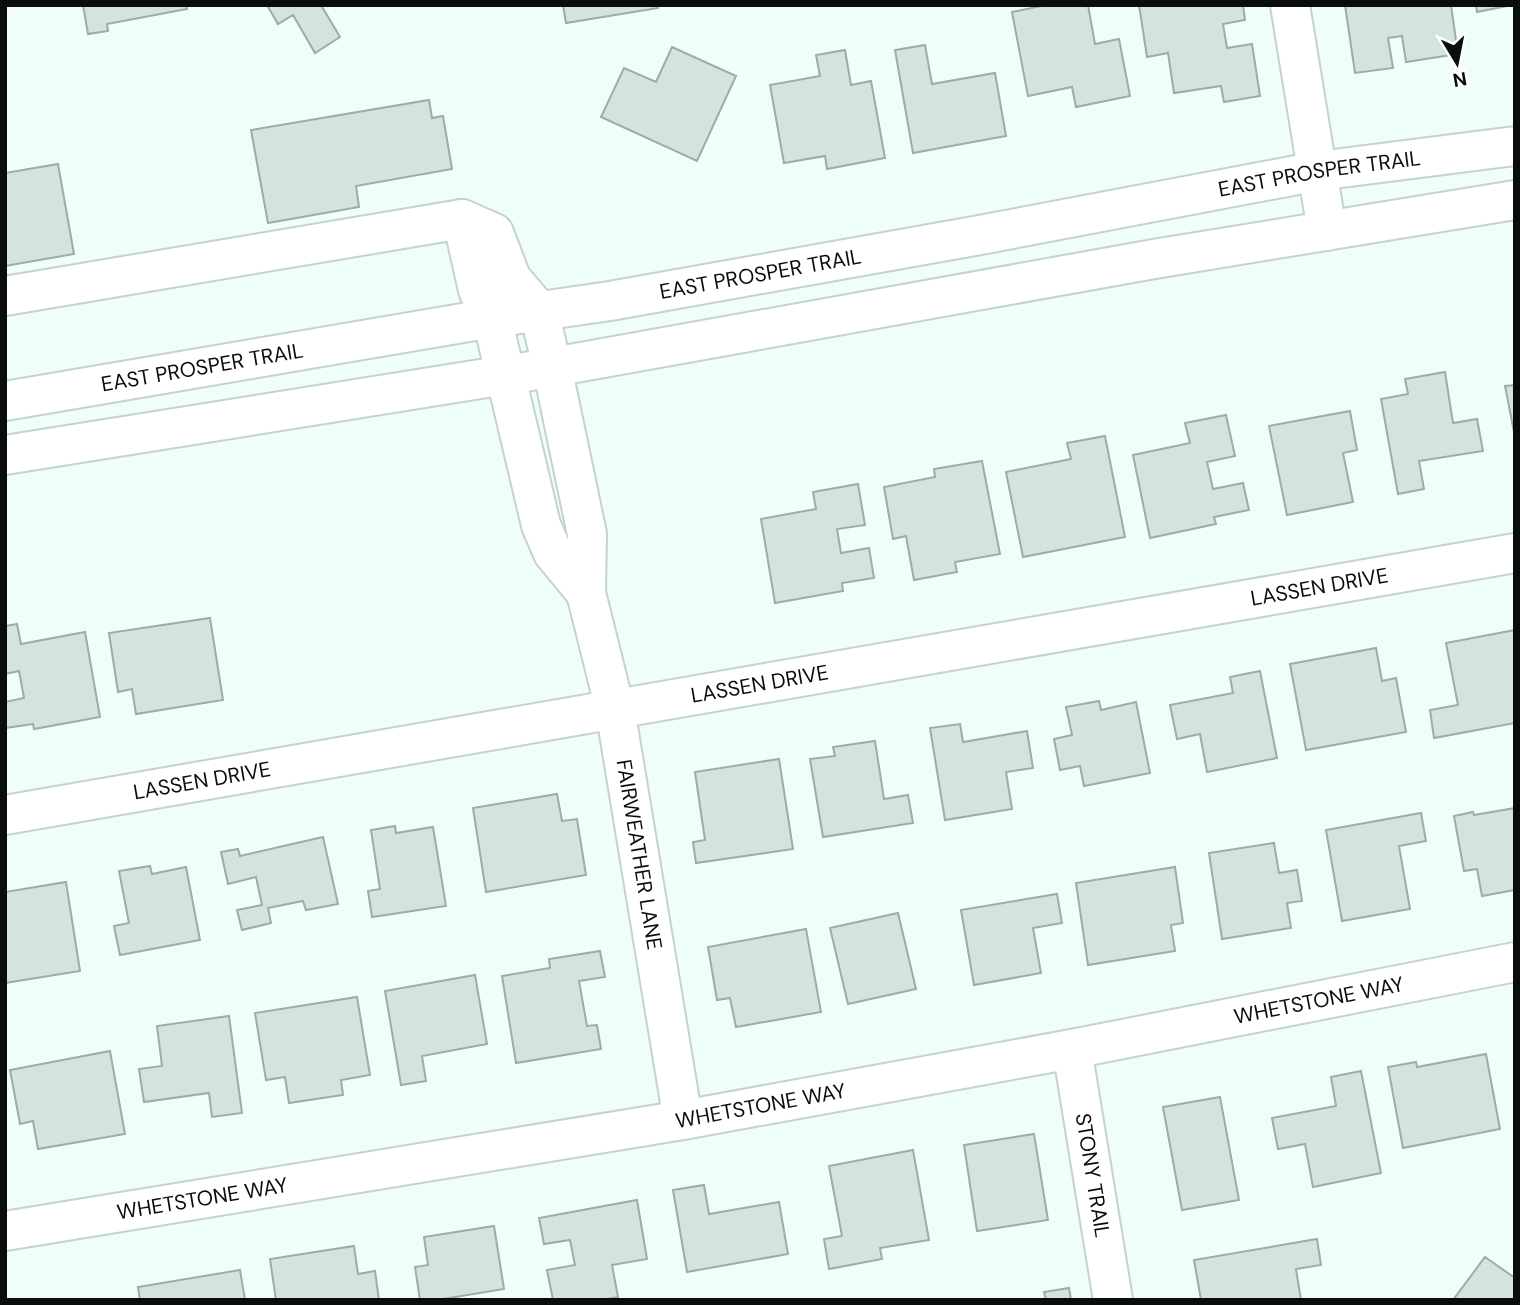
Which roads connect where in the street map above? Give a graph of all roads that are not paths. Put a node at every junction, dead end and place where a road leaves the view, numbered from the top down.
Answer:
1 (1290, 5) edge
2 (1515, 146) edge
3 (1318, 171) junction
4 (1515, 200) edge
5 (462, 219) junction
6 (1327, 231) junction
7 (5, 296) edge
8 (539, 311) junction
9 (492, 318) junction
10 (552, 367) junction
11 (505, 375) junction
12 (5, 401) edge
13 (5, 455) edge
14 (1515, 553) edge
15 (586, 593) junction
16 (615, 709) junction
17 (5, 815) edge
18 (1515, 962) edge
19 (1072, 1049) junction
20 (683, 1120) junction
21 (5, 1231) edge
22 (1113, 1300) edge

1 - 3 street
2 - 3 street, EAST PROSPER TRAIL
3 - 6 street
3 - 8 street, EAST PROSPER TRAIL
4 - 6 street
5 - 7 street
5 - 8 street
5 - 9 street, FAIRWEATHER LANE
6 - 10 street
8 - 9 street, EAST PROSPER TRAIL
8 - 10 street, FAIRWEATHER LANE
9 - 11 street, FAIRWEATHER LANE
9 - 12 street, EAST PROSPER TRAIL
10 - 11 street
10 - 15 street, FAIRWEATHER LANE
11 - 13 street
11 - 15 street, FAIRWEATHER LANE
14 - 16 street, LASSEN DRIVE
15 - 16 street, FAIRWEATHER LANE
16 - 17 street, LASSEN DRIVE
16 - 20 street, FAIRWEATHER LANE
18 - 19 street, WHETSTONE WAY
19 - 20 street, WHETSTONE WAY
19 - 22 street, STONY TRAIL
20 - 21 street, WHETSTONE WAY

